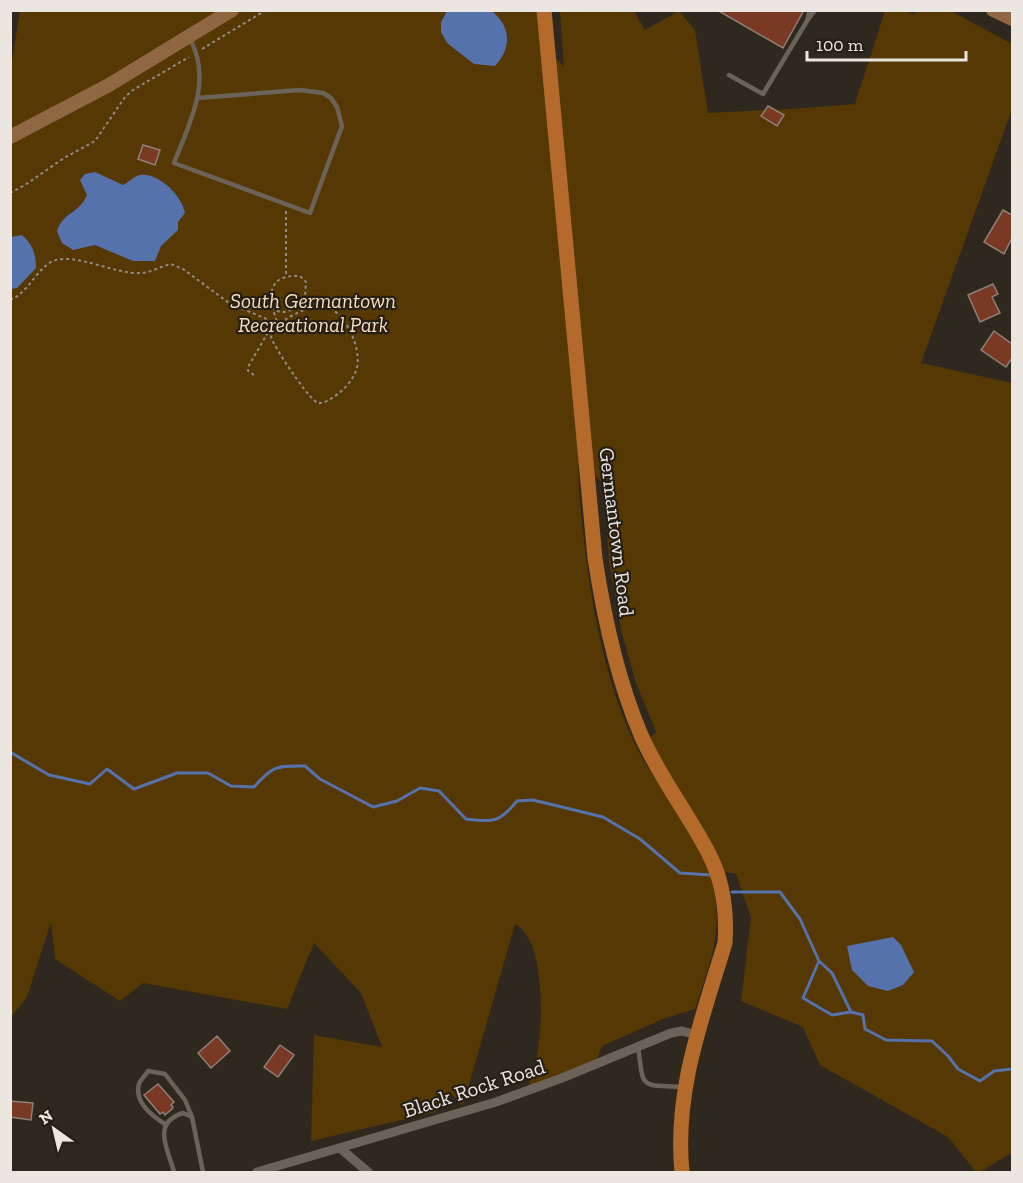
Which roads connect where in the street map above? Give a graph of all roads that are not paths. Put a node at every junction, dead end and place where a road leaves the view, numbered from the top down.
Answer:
1 (232, 10) edge
2 (544, 10) edge
3 (810, 10) edge
4 (815, 10) edge
5 (993, 10) edge
6 (1012, 19) edge
7 (807, 21) junction
8 (189, 37) junction
9 (729, 75) dead end
10 (198, 98) junction
11 (10, 137) edge
12 (697, 1035) junction
13 (638, 1046) junction
14 (684, 1088) junction
15 (192, 1117) junction
16 (165, 1125) junction
17 (340, 1148) junction
18 (174, 1173) edge
19 (203, 1173) edge
20 (257, 1173) edge
21 (368, 1173) edge
22 (682, 1173) edge

1 - 8 street
2 - 12 main road, Germantown Road
3 - 7 lane
4 - 7 lane
5 - 6 street
7 - 9 lane
8 - 10 lane
8 - 11 street
10 - 10 lane
12 - 13 street, Black Rock Road
12 - 14 main road, Germantown Road
13 - 14 lane
13 - 17 street, Black Rock Road
14 - 22 main road, Germantown Road
15 - 16 lane
15 - 16 lane
15 - 19 lane
16 - 18 lane
17 - 20 street, Black Rock Road
17 - 21 street

